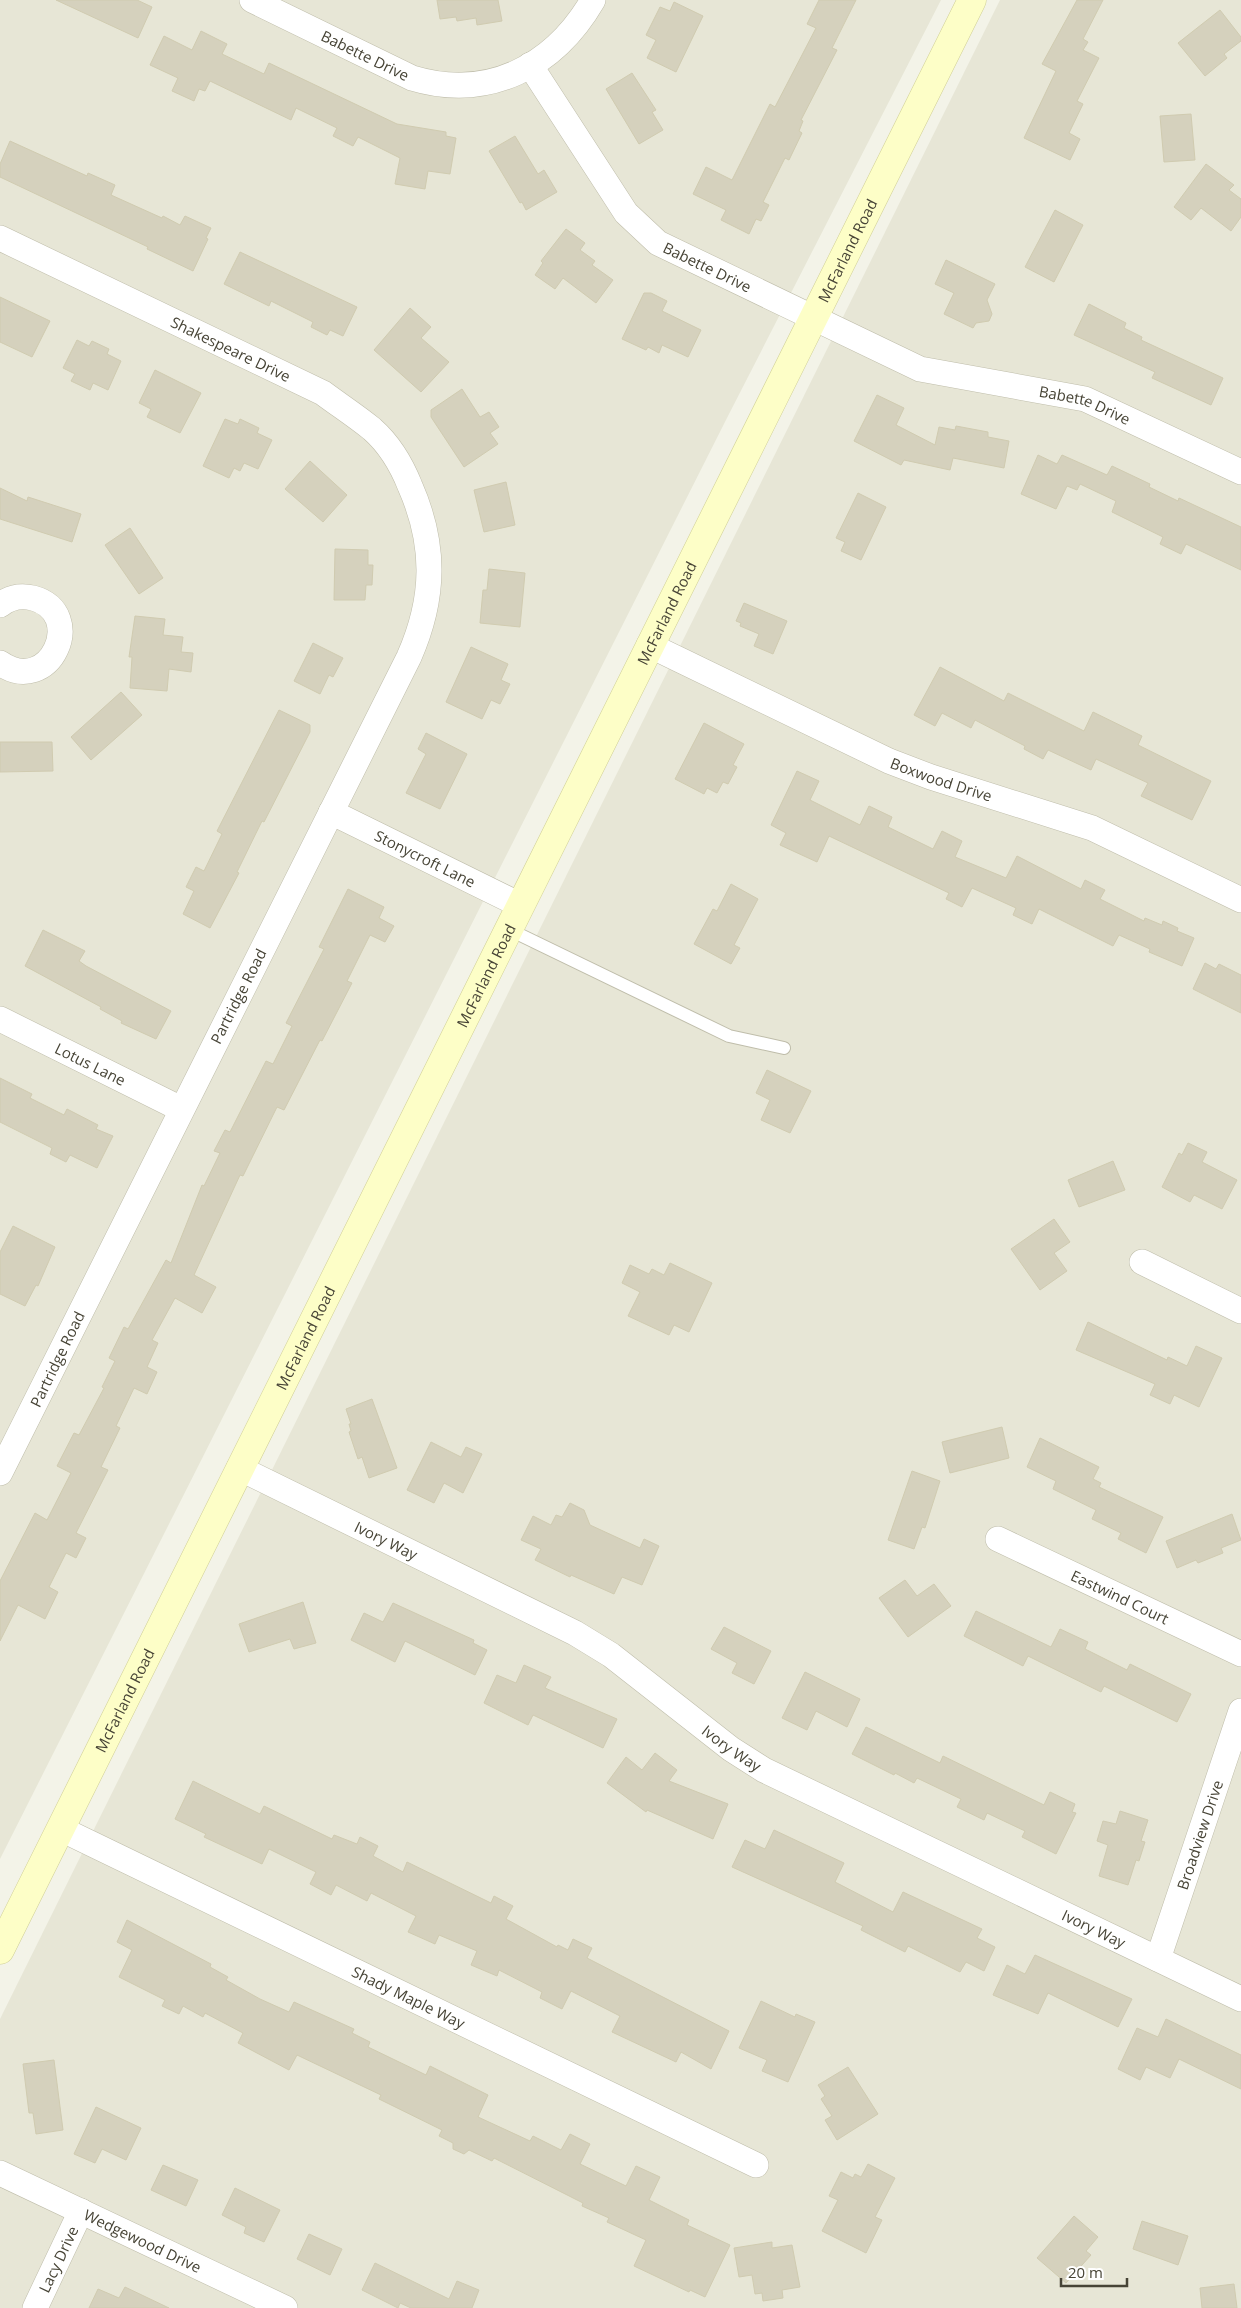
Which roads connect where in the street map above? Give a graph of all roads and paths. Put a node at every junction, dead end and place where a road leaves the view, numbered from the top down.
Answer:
1 (252, 0) edge
2 (592, 0) edge
3 (972, 0) edge
4 (530, 65) junction
5 (0, 238) edge
6 (813, 316) junction
7 (1241, 472) edge
8 (420, 508) joint
9 (0, 604) edge
10 (649, 645) junction
11 (0, 663) edge
12 (331, 812) junction
13 (1241, 900) edge
14 (514, 917) junction
15 (0, 1019) edge
16 (784, 1048) dead end
17 (181, 1109) junction
18 (1142, 1262) dead end
19 (1241, 1311) edge
20 (239, 1468) junction
21 (0, 1473) edge
22 (998, 1540) dead end
23 (1241, 1654) edge
24 (1241, 1711) edge
25 (60, 1829) junction
26 (0, 1950) edge
27 (1158, 1959) junction
28 (1241, 1999) edge
29 (756, 2165) dead end
30 (0, 2172) edge
31 (81, 2211) junction
32 (35, 2308) edge
33 (286, 2308) edge

1 - 4 street, Babette Drive
2 - 4 street
3 - 6 street, McFarland Road
4 - 6 street, Babette Drive
5 - 8 street, Shakespeare Drive
6 - 7 street, Babette Drive
6 - 10 street, McFarland Road
8 - 12 street, Partridge Road
9 - 11 street
10 - 13 street, Boxwood Drive
10 - 14 street, McFarland Road
12 - 14 street, Stonycroft Lane
12 - 17 street, Partridge Road
14 - 16 lane
14 - 20 street, McFarland Road
15 - 17 street, Lotus Lane
17 - 21 street, Partridge Road
18 - 19 street
20 - 25 street, McFarland Road
20 - 27 street, Ivory Way
22 - 23 street, Eastwind Court
24 - 27 street, Broadview Drive
25 - 26 street, McFarland Road
25 - 29 street, Shady Maple Way
27 - 28 street, Ivory Way
30 - 31 street, Wedgewood Drive
31 - 32 street, Lacy Drive
31 - 33 street, Wedgewood Drive

